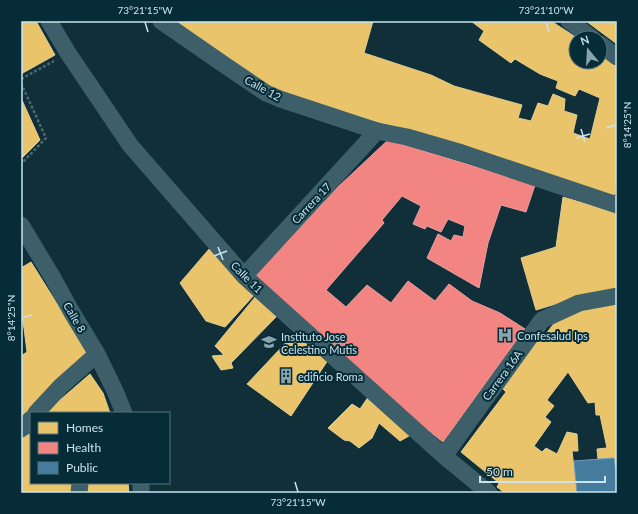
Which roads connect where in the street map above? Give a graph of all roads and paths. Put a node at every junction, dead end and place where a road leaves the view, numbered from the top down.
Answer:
1 (49, 21) edge
2 (161, 21) edge
3 (569, 21) edge
4 (581, 30) edge
5 (608, 50) edge
6 (68, 53) junction
7 (617, 57) edge
8 (21, 79) edge
9 (21, 83) edge
10 (377, 131) junction
11 (21, 164) edge
12 (617, 205) edge
13 (21, 225) edge
14 (244, 276) junction
15 (617, 296) edge
16 (97, 354) junction
17 (38, 412) edge
18 (124, 412) edge
19 (444, 456) junction
20 (489, 493) edge

1 - 6 street, Calle 11
2 - 10 street, Calle 12
3 - 4 street
5 - 7 street
6 - 8 path
6 - 14 street, Calle 11
9 - 11 path
10 - 12 street, Calle 12
10 - 14 street, Carrera 17
13 - 16 street, Calle 8
14 - 19 street, Calle 11
15 - 19 street, Carrera 16A
16 - 17 street
16 - 18 street, Calle 8
19 - 20 street, Calle 11

